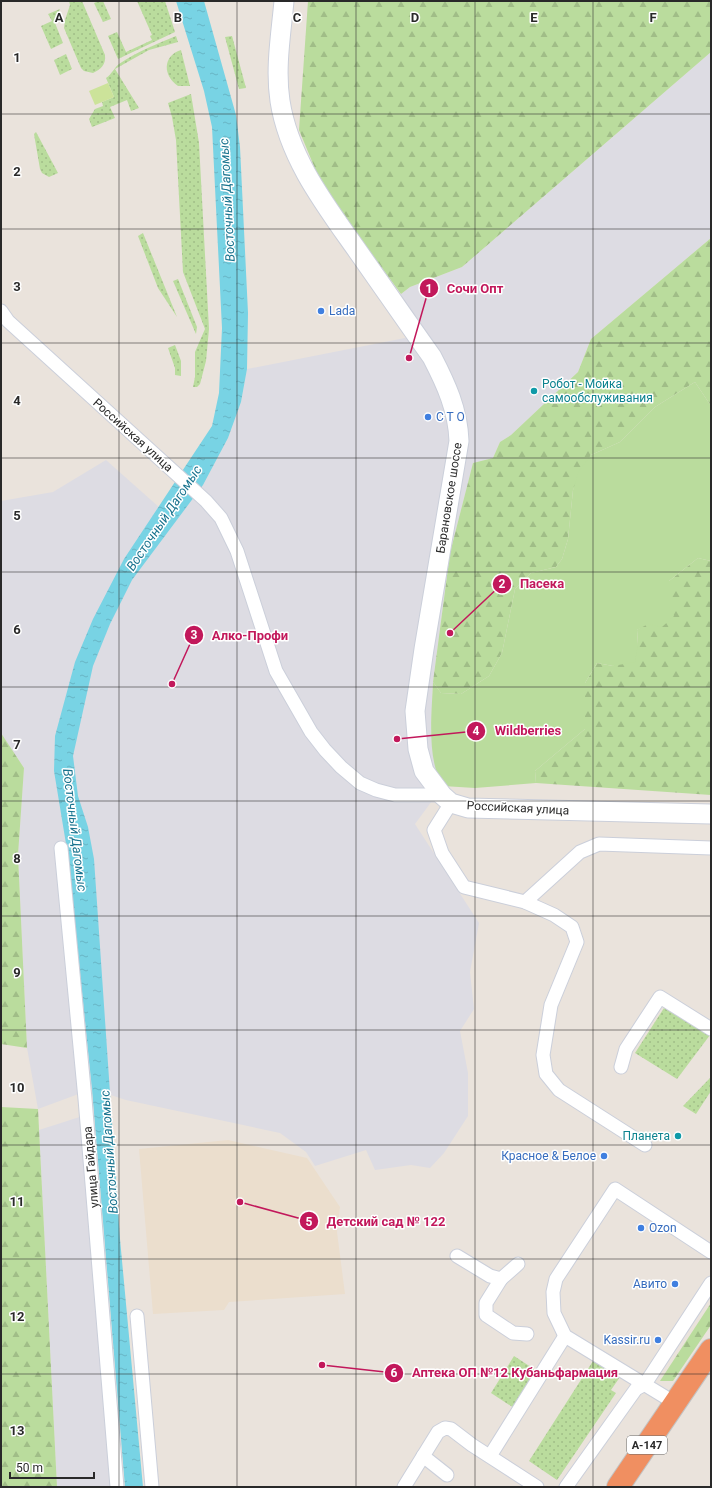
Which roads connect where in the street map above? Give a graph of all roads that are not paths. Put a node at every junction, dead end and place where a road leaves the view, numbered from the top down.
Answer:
1 (284, 1) edge
2 (1, 311) edge
3 (446, 799) junction
4 (711, 814) edge
5 (61, 848) dead end
6 (711, 848) edge
7 (525, 902) junction
8 (711, 1029) edge
9 (621, 1067) dead end
10 (645, 1145) dead end
11 (711, 1252) edge
12 (457, 1256) dead end
13 (518, 1264) dead end
14 (501, 1279) junction
15 (711, 1283) edge
16 (137, 1316) dead end
17 (527, 1334) dead end
18 (565, 1336) junction
19 (711, 1350) edge
20 (645, 1384) junction
21 (675, 1403) junction
22 (423, 1456) junction
23 (490, 1456) junction
24 (447, 1475) dead end
25 (117, 1487) edge
26 (152, 1487) edge
27 (404, 1487) edge
28 (537, 1487) edge
29 (566, 1487) edge
30 (618, 1487) edge

1 - 3 main road, Барановское шоссе
2 - 3 street, Российская улица
3 - 4 main road, Российская улица
3 - 7 street
5 - 25 street, улица Гайдара
6 - 7 street
7 - 10 street
8 - 9 street
11 - 18 street
12 - 14 street
13 - 14 street
14 - 17 street
15 - 20 street
16 - 26 street
18 - 20 street
18 - 23 street
19 - 21 highway, А-147
20 - 21 street
20 - 29 street
21 - 30 highway, А-147
22 - 23 street
22 - 24 street
22 - 27 street
23 - 28 street

